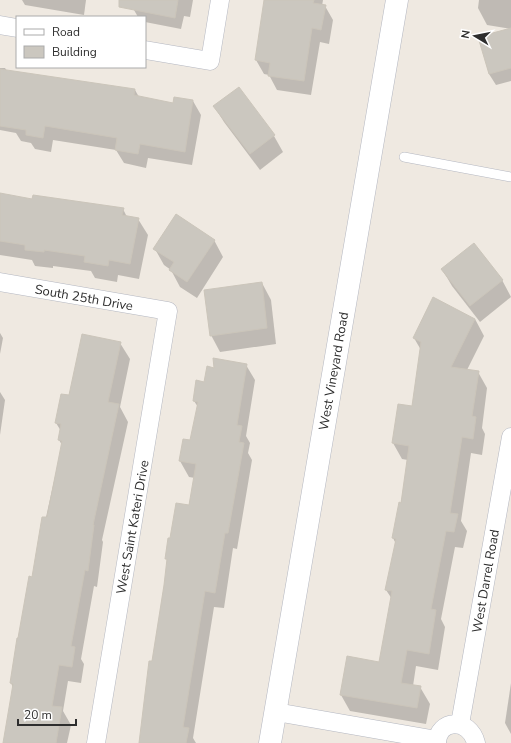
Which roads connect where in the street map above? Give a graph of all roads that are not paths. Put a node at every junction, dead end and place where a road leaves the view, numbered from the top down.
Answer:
1 (220, 0) edge
2 (396, 0) edge
3 (0, 25) edge
4 (16, 28) edge
5 (146, 50) edge
6 (404, 157) dead end
7 (511, 177) edge
8 (0, 282) edge
9 (168, 312) joint
10 (511, 437) edge
11 (276, 712) junction
12 (460, 724) junction
13 (437, 741) edge
14 (96, 743) edge
15 (270, 743) edge
16 (476, 743) edge

1 - 5 street
2 - 11 street, West Vineyard Road
3 - 4 street
6 - 7 lane
8 - 9 street, South 25th Drive
9 - 14 street, West Saint Kateri Drive
10 - 12 street, West Darrel Road
11 - 13 street
11 - 15 street, West Vineyard Road
12 - 13 street
12 - 16 street

